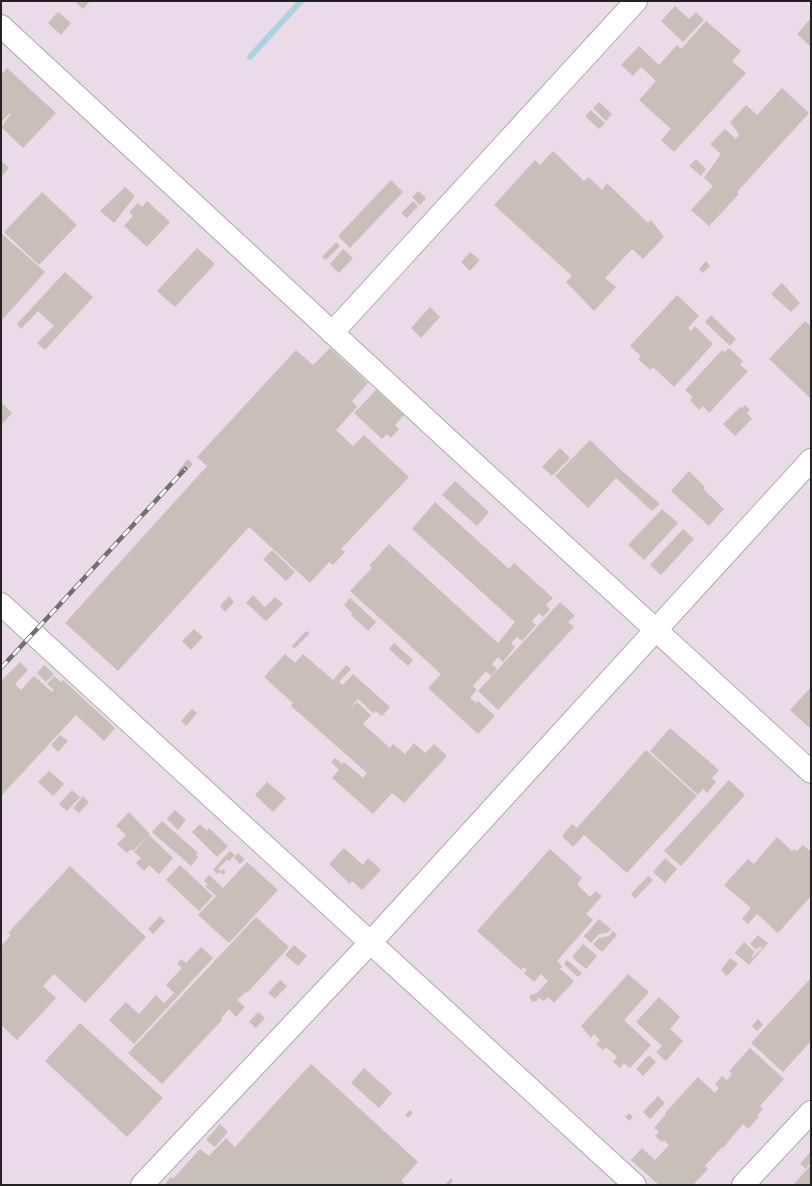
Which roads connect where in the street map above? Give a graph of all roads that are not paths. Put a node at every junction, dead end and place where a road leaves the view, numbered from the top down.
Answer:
1 (636, 1) edge
2 (5, 37) edge
3 (332, 333) junction
4 (811, 460) edge
5 (1, 604) edge
6 (656, 630) junction
7 (811, 772) edge
8 (370, 943) junction
9 (811, 1112) edge
10 (142, 1185) edge
11 (635, 1185) edge
12 (742, 1185) edge

1 - 3 lane
2 - 3 lane
3 - 6 lane
4 - 6 lane
5 - 8 lane
6 - 7 lane
6 - 8 lane
8 - 10 lane
8 - 11 lane
9 - 12 lane

